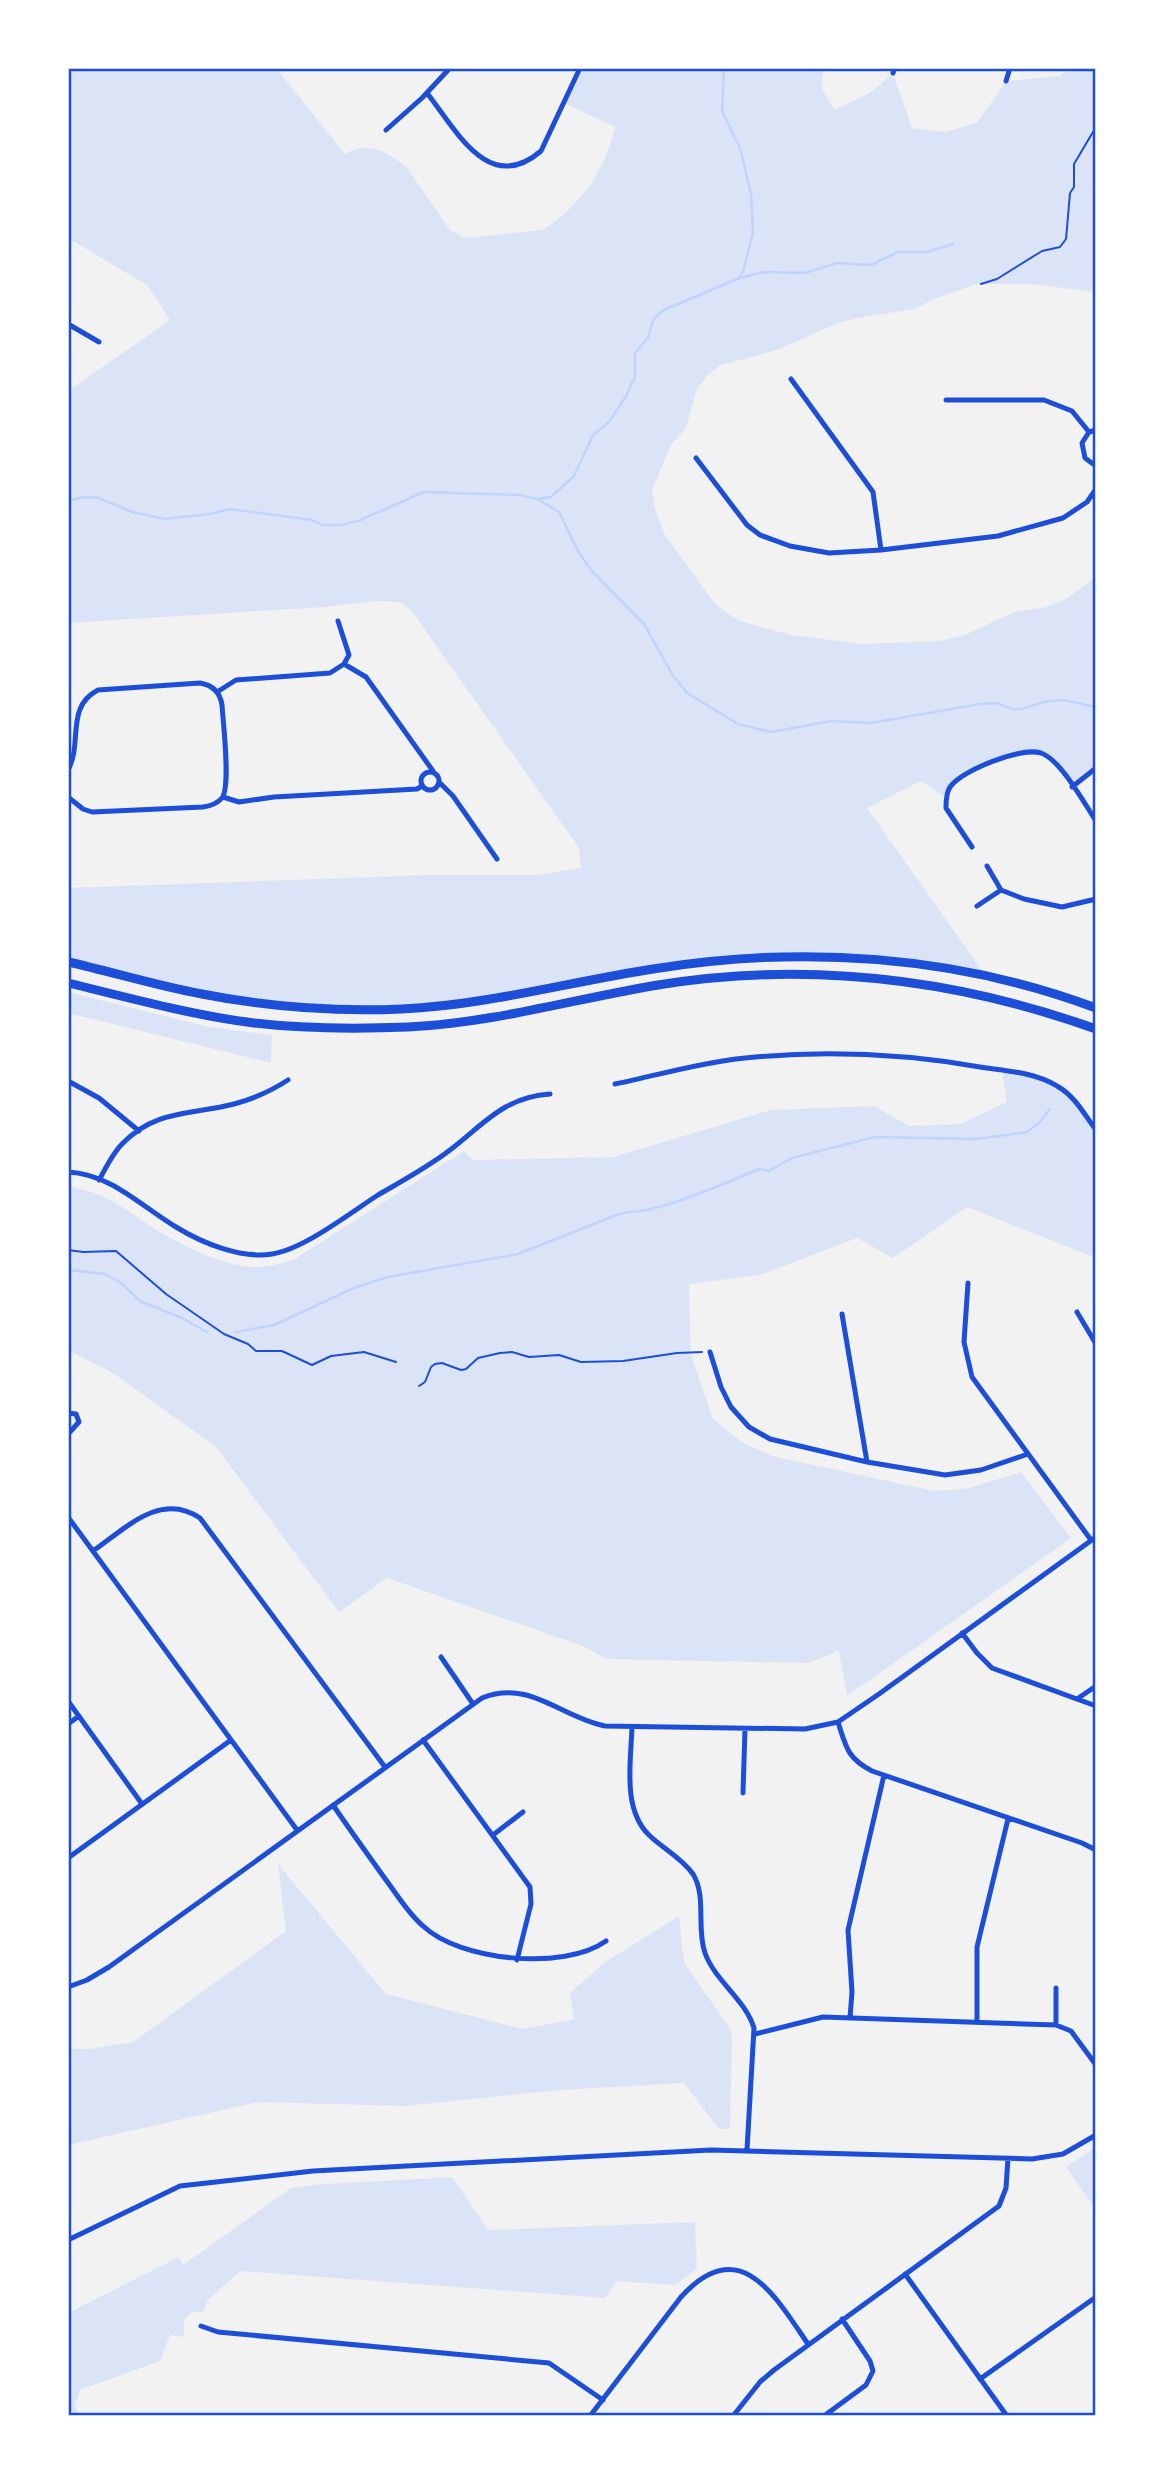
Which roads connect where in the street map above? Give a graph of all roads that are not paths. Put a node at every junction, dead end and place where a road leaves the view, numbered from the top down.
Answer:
1 (450, 68) edge
2 (580, 68) edge
3 (1010, 68) edge
4 (1006, 81) dead end
5 (427, 93) junction
6 (386, 130) dead end
7 (68, 324) edge
8 (99, 342) dead end
9 (791, 379) dead end
10 (946, 400) dead end
11 (1092, 431) edge
12 (696, 458) dead end
13 (1096, 466) edge
14 (1096, 489) edge
15 (881, 550) junction
16 (338, 621) dead end
17 (344, 664) junction
18 (217, 692) junction
19 (1096, 768) edge
20 (68, 770) edge
21 (433, 771) junction
22 (440, 783) junction
23 (422, 786) junction
24 (1072, 787) junction
25 (68, 797) edge
26 (223, 797) junction
27 (1096, 821) edge
28 (972, 847) dead end
29 (497, 859) dead end
30 (987, 866) dead end
31 (1001, 890) junction
32 (1096, 899) edge
33 (977, 906) dead end
34 (68, 962) edge
35 (68, 983) edge
36 (1096, 1008) edge
37 (1096, 1029) edge
38 (288, 1080) dead end
39 (68, 1081) edge
40 (615, 1084) dead end
41 (550, 1094) dead end
42 (1096, 1130) edge
43 (139, 1131) junction
44 (68, 1172) edge
45 (99, 1180) junction
46 (968, 1283) dead end
47 (1077, 1312) dead end
48 (842, 1314) dead end
49 (1096, 1344) edge
50 (710, 1352) road end
51 (68, 1413) edge
52 (68, 1433) edge
53 (1028, 1454) junction
54 (867, 1462) junction
55 (68, 1517) edge
56 (1093, 1539) edge
57 (93, 1551) junction
58 (962, 1633) junction
59 (441, 1657) dead end
60 (1096, 1686) edge
61 (1077, 1699) junction
62 (68, 1701) edge
63 (473, 1704) junction
64 (1096, 1706) edge
65 (79, 1716) junction
66 (838, 1722) junction
67 (68, 1724) edge
68 (632, 1727) junction
69 (745, 1729) junction
70 (231, 1740) junction
71 (423, 1740) junction
72 (385, 1767) junction
73 (884, 1775) junction
74 (743, 1793) dead end
75 (142, 1804) junction
76 (332, 1805) junction
77 (523, 1812) dead end
78 (1008, 1819) junction
79 (297, 1830) junction
80 (493, 1835) junction
81 (1096, 1850) edge
82 (68, 1858) edge
83 (606, 1941) dead end
84 (517, 1960) junction
85 (68, 1987) edge
86 (1056, 1988) dead end
87 (850, 2018) junction
88 (977, 2022) junction
89 (1056, 2025) junction
90 (755, 2034) junction
91 (1096, 2065) edge
92 (1096, 2135) edge
93 (747, 2150) junction
94 (1007, 2158) junction
95 (68, 2240) edge
96 (905, 2274) junction
97 (1096, 2297) edge
98 (842, 2319) junction
99 (201, 2326) dead end
100 (808, 2344) junction
101 (980, 2379) junction
102 (603, 2400) junction
103 (590, 2416) edge
104 (733, 2416) edge
105 (824, 2416) edge
106 (1007, 2416) edge

1 - 5 street
2 - 5 street
3 - 4 street
5 - 6 street
7 - 8 street
9 - 15 street
10 - 11 street
11 - 13 street
12 - 15 street
14 - 15 street
16 - 17 street
17 - 18 street
17 - 21 street
18 - 20 street
18 - 26 street
19 - 24 street
21 - 22 street
21 - 23 street
22 - 23 street
22 - 29 street
23 - 26 street
24 - 27 street
24 - 28 street
25 - 26 street
30 - 31 street
31 - 32 street
31 - 33 street
34 - 36 main road
35 - 37 main road
38 - 43 street
39 - 43 street
40 - 42 street
41 - 45 street
43 - 45 street
44 - 45 street
46 - 53 street
47 - 49 street
48 - 54 street
50 - 54 street
51 - 52 street
53 - 54 street
53 - 56 street
55 - 57 street
56 - 58 street
57 - 70 street
57 - 72 street
58 - 61 street
58 - 66 street
59 - 63 street
60 - 61 street
61 - 64 street
62 - 65 street
63 - 68 street
63 - 71 street
65 - 67 street
65 - 75 street
66 - 69 street
66 - 73 street
68 - 69 street
68 - 90 street
69 - 74 street
70 - 75 street
70 - 79 street
71 - 72 street
71 - 80 street
72 - 76 street
73 - 78 street
73 - 87 street
75 - 82 street
76 - 79 street
76 - 84 street
77 - 80 street
78 - 81 street
78 - 88 street
79 - 85 street
80 - 84 street
83 - 84 street
86 - 89 street
87 - 88 street
87 - 90 street
88 - 89 street
89 - 91 street
90 - 93 street
92 - 94 street
93 - 94 street
93 - 95 street
94 - 96 street
96 - 98 street
96 - 101 street
97 - 101 street
98 - 100 street
98 - 105 street
99 - 102 street
100 - 102 street
100 - 104 street
101 - 106 street
102 - 103 street

